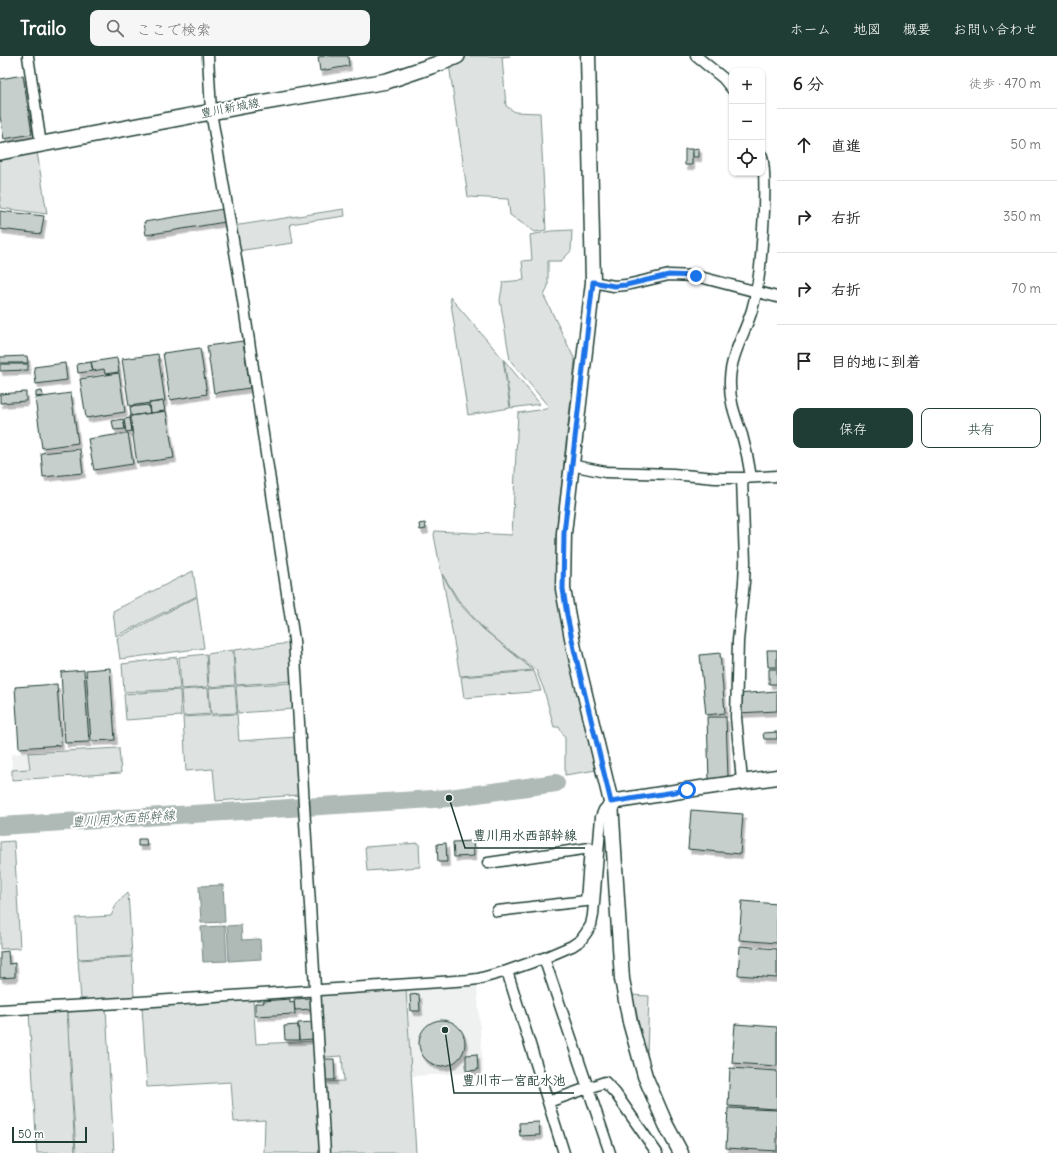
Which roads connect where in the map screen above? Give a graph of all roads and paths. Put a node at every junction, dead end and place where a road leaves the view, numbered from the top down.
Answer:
1 (28, 56) edge
2 (208, 56) edge
3 (457, 56) edge
4 (588, 56) edge
5 (696, 56) edge
6 (729, 85) edge
7 (211, 112) junction
8 (41, 145) junction
9 (0, 152) edge
10 (764, 176) edge
11 (593, 282) junction
12 (757, 292) junction
13 (777, 297) edge
14 (571, 465) junction
15 (777, 476) edge
16 (746, 478) junction
17 (777, 777) edge
18 (742, 781) junction
19 (611, 802) junction
20 (488, 863) dead end
21 (497, 911) dead end
22 (544, 958) junction
23 (507, 971) junction
24 (316, 990) junction
25 (0, 1010) edge
26 (589, 1087) junction
27 (548, 1102) junction
28 (326, 1153) edge
29 (564, 1153) edge
30 (610, 1153) edge
31 (657, 1153) edge
32 (681, 1153) edge

1 - 8 street
2 - 7 street
3 - 7 main road, 豊川新城線
4 - 11 street
5 - 6 street
7 - 8 main road, 豊川新城線
7 - 24 street
8 - 9 main road, 豊川新城線
10 - 12 street
11 - 12 street
11 - 14 street
12 - 13 street
12 - 16 street
14 - 16 street
14 - 19 street
15 - 16 street
16 - 18 street
17 - 18 street
18 - 19 street
19 - 22 street
19 - 32 street
20 - 21 street
22 - 23 street
22 - 26 street
23 - 24 street
23 - 27 street
24 - 25 street
24 - 28 street
26 - 27 street
26 - 30 street
26 - 31 street
27 - 29 street

